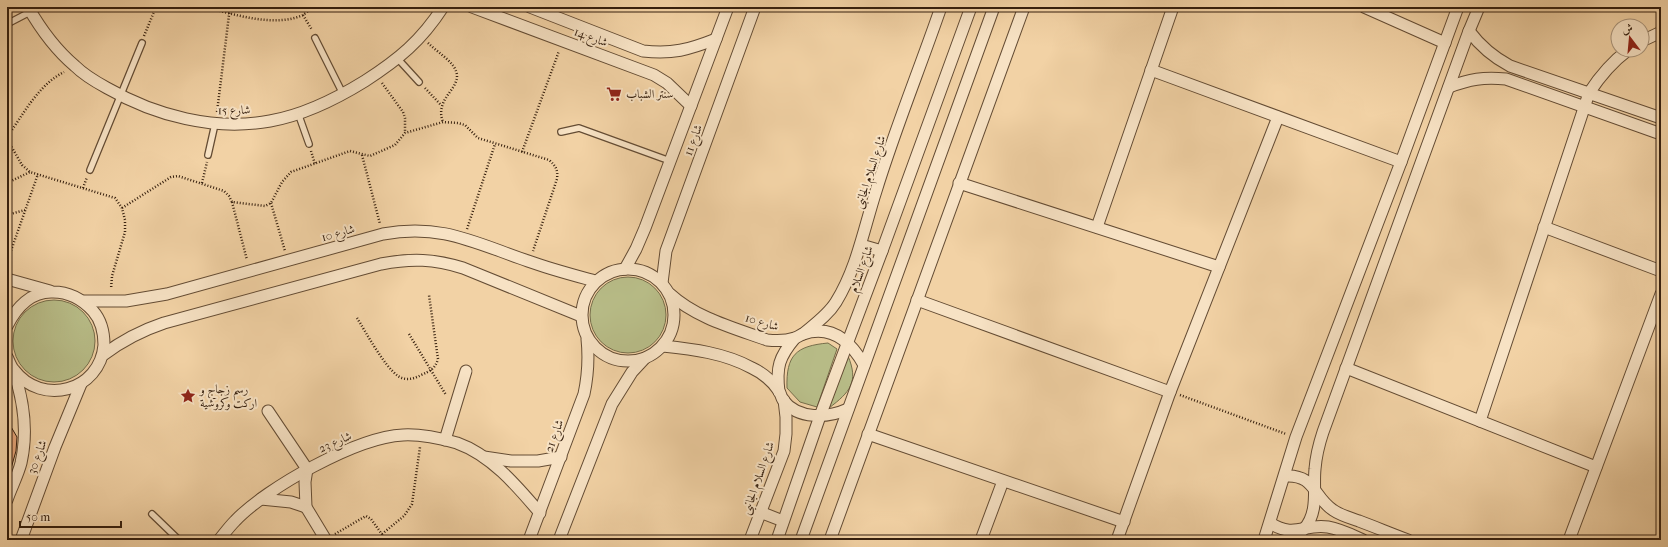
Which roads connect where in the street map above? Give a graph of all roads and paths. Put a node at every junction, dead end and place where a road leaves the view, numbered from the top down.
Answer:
1 (156, 7) edge
2 (205, 7) edge
3 (230, 7) edge
4 (312, 7) edge
5 (443, 7) edge
6 (472, 7) edge
7 (530, 7) edge
8 (728, 7) edge
9 (755, 7) edge
10 (942, 7) edge
11 (971, 7) edge
12 (994, 7) edge
13 (1024, 7) edge
14 (1173, 7) edge
15 (1364, 7) edge
16 (1458, 7) edge
17 (1479, 7) edge
18 (29, 9) edge
19 (230, 14) junction
20 (303, 15) junction
21 (7, 24) edge
22 (1469, 31) junction
23 (1661, 32) edge
24 (421, 37) junction
25 (1650, 37) edge
26 (316, 38) joint
27 (716, 39) junction
28 (563, 41) junction
29 (142, 43) joint
30 (1445, 43) junction
31 (1617, 58) edge
32 (398, 59) junction
33 (75, 67) junction
34 (1151, 70) junction
35 (376, 74) junction
36 (419, 82) joint
37 (1449, 87) junction
38 (1589, 93) junction
39 (344, 94) junction
40 (121, 96) junction
41 (441, 105) junction
42 (691, 106) junction
43 (1584, 107) junction
44 (298, 113) junction
45 (1278, 117) junction
46 (1661, 118) edge
47 (443, 122) junction
48 (215, 124) junction
49 (561, 132) dead end
50 (404, 133) junction
51 (1661, 134) edge
52 (7, 138) edge
53 (309, 144) joint
54 (495, 144) junction
55 (522, 152) junction
56 (208, 155) joint
57 (362, 155) junction
58 (670, 161) junction
59 (1401, 162) junction
60 (315, 164) junction
61 (90, 170) dead end
62 (30, 172) junction
63 (38, 174) junction
64 (202, 183) junction
65 (960, 183) junction
66 (7, 184) edge
67 (232, 202) junction
68 (270, 203) junction
69 (122, 208) junction
70 (25, 210) junction
71 (7, 215) edge
72 (1097, 227) junction
73 (1544, 227) junction
74 (383, 234) junction
75 (464, 238) junction
76 (861, 245) junction
77 (882, 251) junction
78 (288, 260) junction
79 (7, 262) edge
80 (529, 262) junction
81 (1219, 267) junction
82 (625, 269) junction
83 (250, 271) junction
84 (1661, 271) edge
85 (7, 279) edge
86 (595, 281) junction
87 (662, 283) junction
88 (52, 291) junction
89 (669, 293) junction
90 (1661, 294) edge
91 (429, 295) dead end
92 (917, 300) junction
93 (84, 301) junction
94 (110, 302) junction
95 (581, 316) junction
96 (357, 318) dead end
97 (7, 326) edge
98 (409, 334) dead end
99 (799, 336) junction
100 (587, 338) junction
101 (848, 342) junction
102 (663, 346) junction
103 (103, 355) junction
104 (7, 357) edge
105 (645, 358) junction
106 (864, 365) junction
107 (1346, 368) junction
108 (13, 370) junction
109 (431, 371) junction
110 (466, 371) dead end
111 (80, 384) junction
112 (1170, 392) junction
113 (781, 396) junction
114 (848, 409) junction
115 (454, 410) junction
116 (268, 411) dead end
117 (820, 416) junction
118 (1480, 421) junction
119 (868, 434) junction
120 (422, 436) junction
121 (1296, 437) junction
122 (445, 440) junction
123 (483, 457) junction
124 (560, 457) junction
125 (1596, 467) junction
126 (307, 469) junction
127 (1285, 476) junction
128 (1003, 481) junction
129 (1314, 489) junction
130 (261, 499) junction
131 (7, 500) edge
132 (306, 507) junction
133 (760, 512) junction
134 (540, 513) junction
135 (152, 514) dead end
136 (783, 521) junction
137 (1124, 522) junction
138 (1270, 524) junction
139 (1303, 529) junction
140 (382, 534) junction
141 (21, 540) edge
142 (179, 540) edge
143 (219, 540) edge
144 (326, 540) edge
145 (386, 540) edge
146 (529, 540) edge
147 (559, 540) edge
148 (750, 540) edge
149 (776, 540) edge
150 (801, 540) edge
151 (830, 540) edge
152 (981, 540) edge
153 (1117, 540) edge
154 (1264, 540) edge
155 (1288, 540) edge
156 (1363, 540) edge
157 (1408, 540) edge
158 (1569, 540) edge

1 - 29 path
2 - 19 path
3 - 19 path
4 - 20 path
5 - 24 street, شارع 15
6 - 28 street, شارع 14
7 - 27 street, شارع 14
8 - 27 street, شارع 11
9 - 87 street, شارع 11
10 - 76 street, شارع السلام الجانبى
11 - 77 street, شارع السلام
12 - 106 street
13 - 65 street
14 - 34 street
15 - 30 street
16 - 30 street
17 - 22 street
18 - 21 lane
18 - 33 street, شارع 15
19 - 20 path
19 - 48 path
20 - 26 path
22 - 37 street
22 - 38 street
23 - 25 street
24 - 32 street, شارع 15
24 - 41 path
26 - 39 lane
27 - 42 street, شارع 11
28 - 42 street, شارع 14
28 - 55 path
29 - 40 lane
30 - 59 street
31 - 38 street
32 - 35 street, شارع 15
32 - 36 lane
33 - 40 street, شارع 15
33 - 52 path
34 - 45 street
34 - 72 street
35 - 39 street, شارع 15
35 - 50 path
36 - 41 path
37 - 43 street
37 - 107 street
38 - 43 street
38 - 46 street
39 - 44 street, شارع 15
40 - 48 street, شارع 15
40 - 61 lane
41 - 47 path
42 - 58 street, شارع 11
43 - 51 street
43 - 73 street
44 - 48 street, شارع 15
44 - 53 lane
45 - 59 street
45 - 81 street
47 - 50 path
47 - 54 path
48 - 56 lane
49 - 58 lane
50 - 57 path
52 - 62 path
53 - 60 path
54 - 55 path
54 - 75 path
55 - 80 path
56 - 64 path
57 - 60 path
57 - 74 path
58 - 82 street, شارع 11
59 - 121 street
60 - 68 path
62 - 63 path
62 - 66 path
63 - 69 path
63 - 70 path
64 - 67 path
64 - 69 path
65 - 72 street
65 - 92 street
67 - 68 path
67 - 83 path
68 - 78 path
69 - 94 path
70 - 71 path
70 - 79 path
72 - 81 street
73 - 84 street
73 - 118 street
74 - 75 street, شارع 10
74 - 78 street, شارع 10
75 - 80 street, شارع 10
76 - 77 street
76 - 99 street, شارع السلام الجانبى
77 - 101 street, شارع السلام
78 - 83 street, شارع 10
80 - 86 street, شارع 10
81 - 112 street
82 - 86 street
82 - 87 street
83 - 94 street, شارع 10
85 - 88 street
86 - 95 street
87 - 89 street
88 - 93 street
88 - 97 street
89 - 99 street, شارع 10
89 - 102 street
90 - 125 street
91 - 109 path
92 - 112 street
92 - 119 street
93 - 94 street, شارع 10
93 - 103 street
95 - 100 street
95 - 103 street
96 - 109 path
98 - 109 path
99 - 101 street, شارع 10
99 - 113 street, شارع السلام الجانبى
100 - 105 street
100 - 124 street, شارع 21
101 - 106 street, شارع 10
101 - 117 street, شارع السلام
102 - 105 street
102 - 113 street
103 - 111 street
104 - 108 street, شارع 30
105 - 147 street
106 - 114 street
107 - 118 street
107 - 129 street
108 - 111 street
108 - 131 street, شارع 30
109 - 115 path
110 - 115 street
111 - 141 street, شارع 30
112 - 121 path
112 - 137 street
113 - 117 street
113 - 133 street, شارع السلام الجانبى
114 - 117 street
114 - 150 street
115 - 122 street
116 - 126 street
117 - 136 street, شارع السلام
118 - 125 street
119 - 128 street
119 - 151 street
120 - 122 street, شارع 23
120 - 126 street, شارع 23
120 - 140 path
121 - 127 street
122 - 123 street, شارع 23
123 - 124 street, شارع 23
123 - 134 street, شارع 23
124 - 134 street, شارع 21
125 - 158 street
126 - 130 street, شارع 23
126 - 132 street
127 - 129 street
127 - 138 street
128 - 137 street
128 - 152 street
129 - 139 street
129 - 157 street
130 - 132 street
130 - 143 street, شارع 23
132 - 144 street
133 - 136 street
133 - 148 street, شارع السلام الجانبى
134 - 146 street, شارع 21
135 - 142 lane
136 - 149 street, شارع السلام
137 - 153 street
138 - 139 street
138 - 154 street
139 - 155 street
139 - 156 street
140 - 144 path
140 - 145 path

